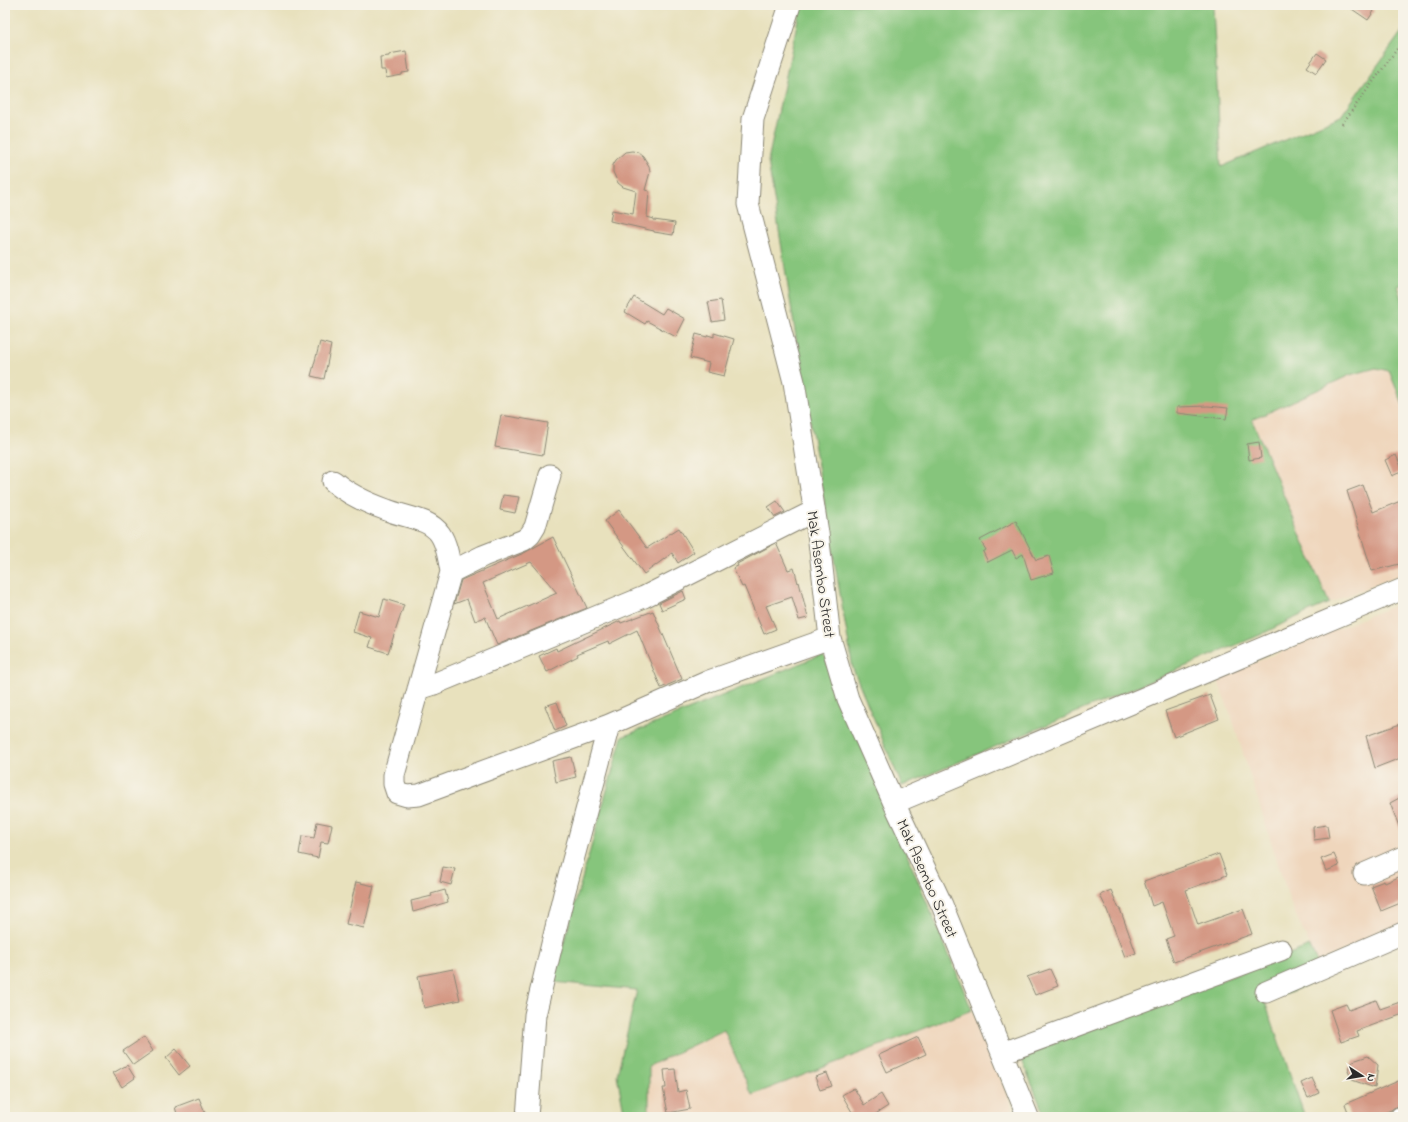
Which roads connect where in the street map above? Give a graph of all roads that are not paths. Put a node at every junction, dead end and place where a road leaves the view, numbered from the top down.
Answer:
1 (790, 5) edge
2 (550, 475) dead end
3 (333, 481) dead end
4 (814, 511) junction
5 (451, 572) junction
6 (1403, 589) edge
7 (830, 638) junction
8 (418, 689) junction
9 (609, 725) junction
10 (894, 803) junction
11 (1403, 857) edge
12 (1364, 874) dead end
13 (1403, 933) edge
14 (1281, 950) dead end
15 (1266, 992) dead end
16 (1002, 1053) junction
17 (527, 1117) edge
18 (1028, 1117) edge

1 - 4 street, Mak Asembo Street
2 - 5 street
3 - 5 street
4 - 7 street, Mak Asembo Street
4 - 8 street
5 - 8 street
6 - 10 street
7 - 9 street
7 - 10 street, Mak Asembo Street
8 - 9 street
9 - 17 street
10 - 16 street, Mak Asembo Street
11 - 12 street
13 - 15 street
14 - 16 street
16 - 18 street, Mak Asembo Street

